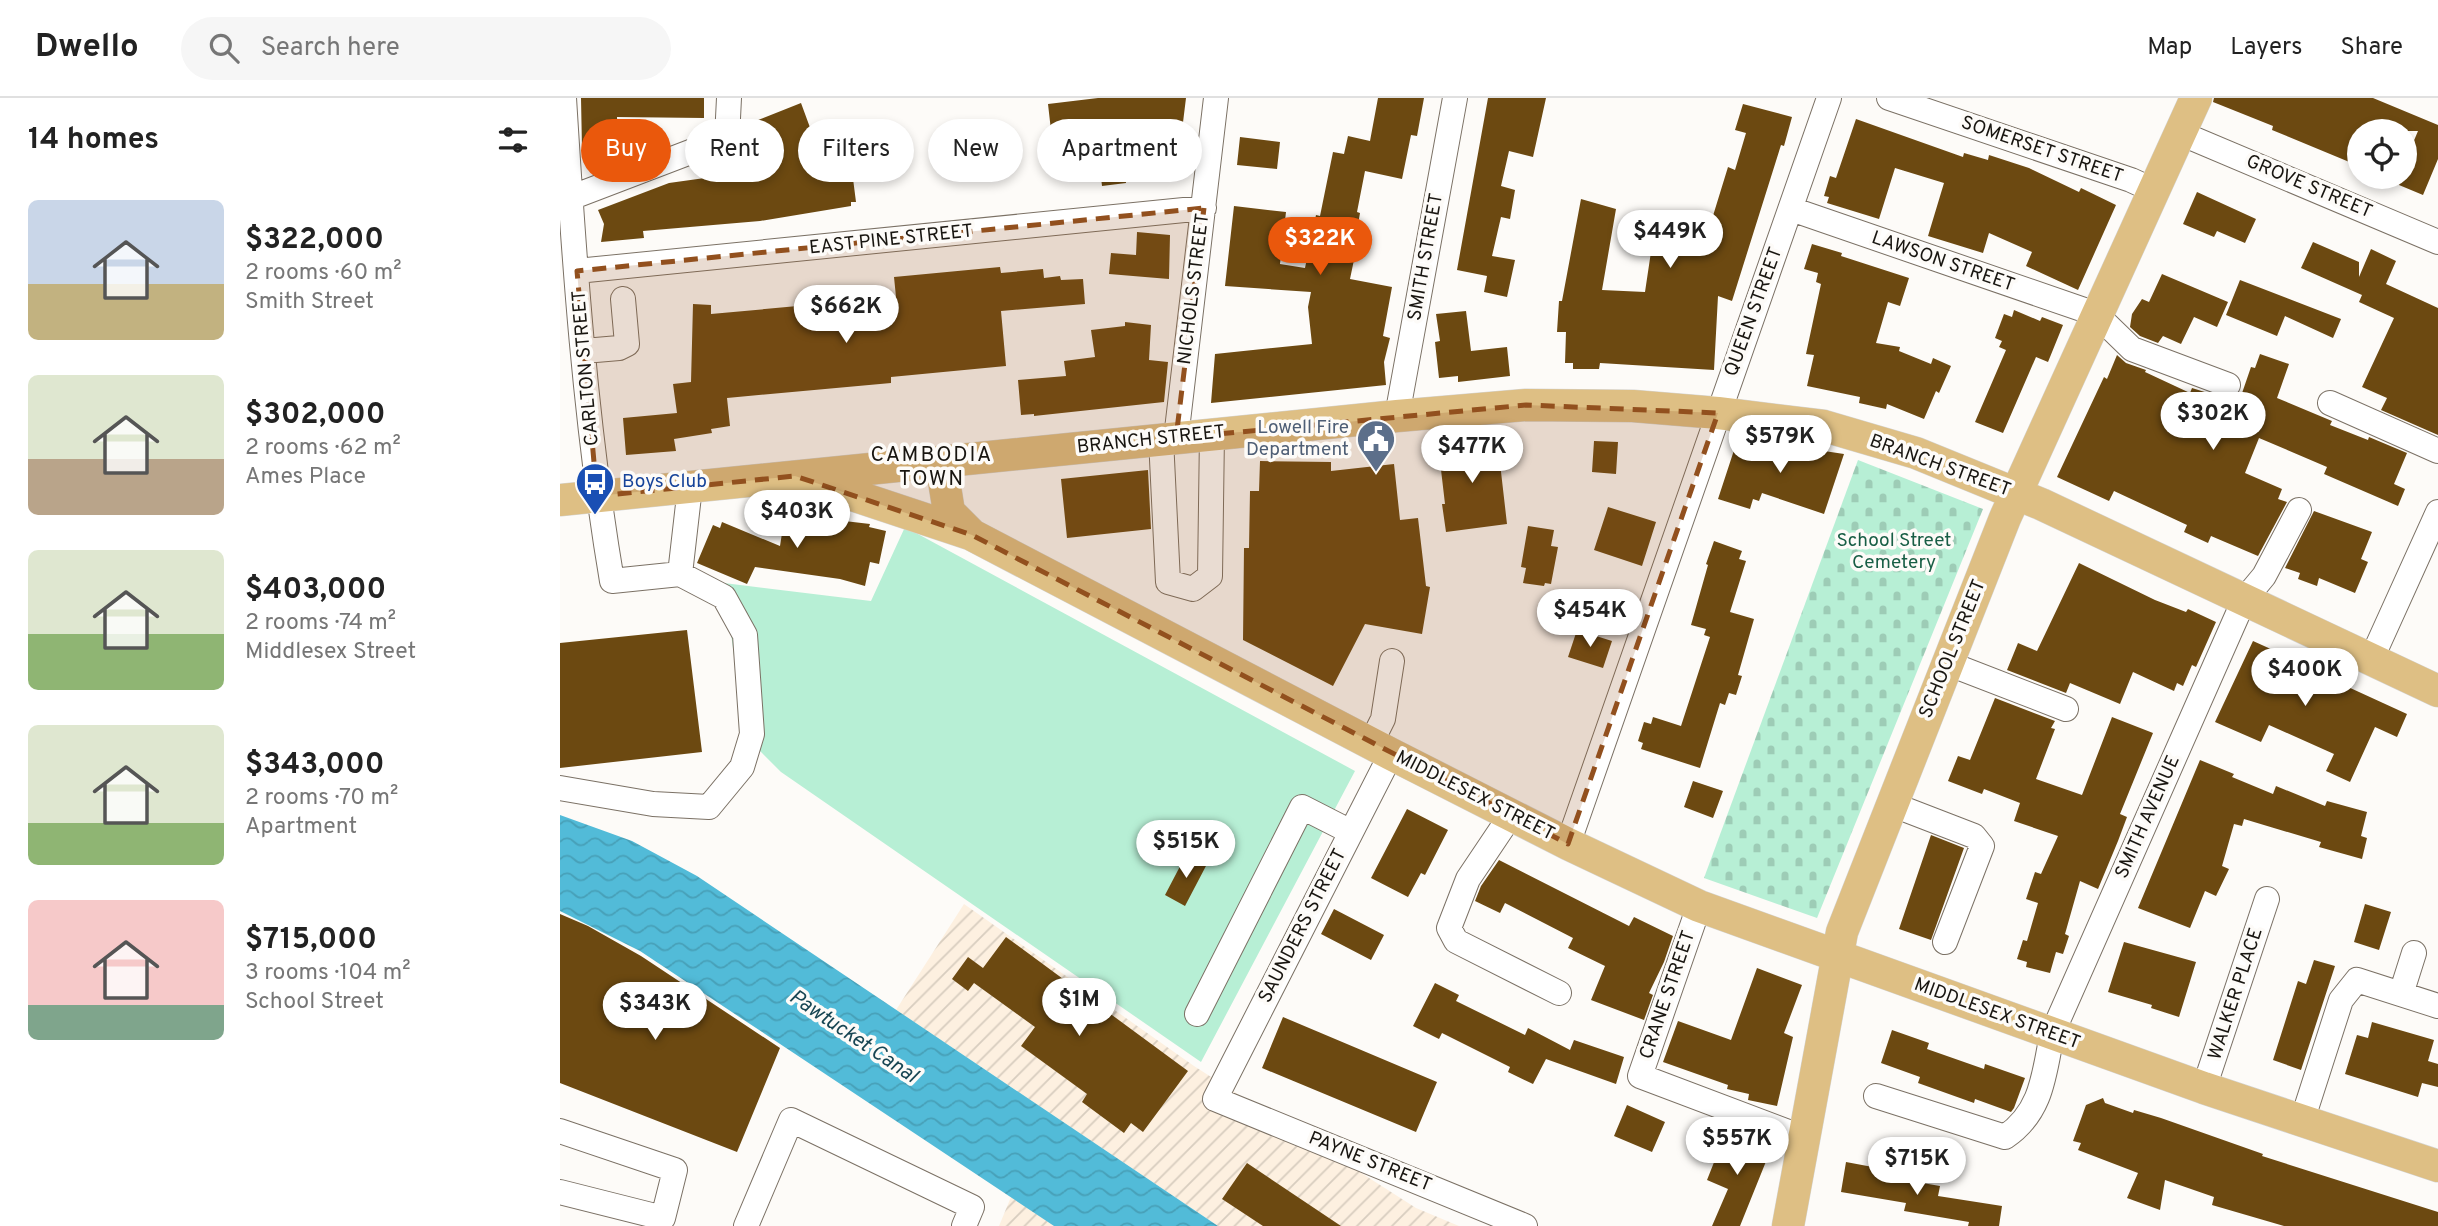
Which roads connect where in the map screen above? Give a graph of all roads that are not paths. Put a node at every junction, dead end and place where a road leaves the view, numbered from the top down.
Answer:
1 (564, 98) edge
2 (729, 98) edge
3 (1216, 98) edge
4 (1455, 98) edge
5 (1829, 98) edge
6 (1889, 98) edge
7 (2196, 98) edge
8 (2180, 133) junction
9 (2155, 191) junction
10 (565, 199) edge
11 (1204, 208) junction
12 (1791, 209) junction
13 (2438, 242) edge
14 (570, 256) edge
15 (623, 299) dead end
16 (2096, 314) junction
17 (584, 351) junction
18 (2228, 385) dead end
19 (2330, 403) dead end
20 (1718, 413) junction
21 (1397, 416) junction
22 (1213, 434) junction
23 (1168, 438) junction
24 (2438, 451) edge
25 (941, 461) junction
26 (795, 477) junction
27 (690, 487) junction
28 (2016, 493) junction
29 (597, 496) junction
30 (560, 500) edge
31 (2299, 510) dead end
32 (2438, 512) edge
33 (972, 535) junction
34 (680, 574) junction
35 (2244, 600) junction
36 (2371, 660) junction
37 (1392, 661) dead end
38 (1947, 663) junction
39 (2438, 691) edge
40 (2066, 709) dead end
41 (1381, 749) junction
42 (560, 788) edge
43 (1891, 804) junction
44 (1511, 815) junction
45 (1351, 832) junction
46 (1568, 844) junction
47 (2267, 899) dead end
48 (1699, 906) junction
49 (1945, 942) dead end
50 (2414, 953) dead end
51 (1838, 956) junction
52 (1559, 993) dead end
53 (2401, 993) junction
54 (2438, 1006) edge
55 (1197, 1014) dead end
56 (2052, 1034) junction
57 (2204, 1088) junction
58 (1877, 1096) dead end
59 (1215, 1099) joint
60 (2302, 1121) junction
61 (560, 1131) edge
62 (1804, 1138) junction
63 (2438, 1166) edge
64 (560, 1192) edge
65 (746, 1226) edge
66 (964, 1226) edge
67 (1525, 1226) edge
68 (1787, 1226) edge

1 - 10 street, CARLTON STREET
2 - 10 street
3 - 11 street, NICHOLS STREET
4 - 21 street, SMITH STREET
5 - 12 street, QUEEN STREET
6 - 9 street, SOMERSET STREET
7 - 8 main road, SCHOOL STREET
8 - 9 main road, SCHOOL STREET
8 - 13 street, GROVE STREET
9 - 16 main road, SCHOOL STREET
10 - 14 street, CARLTON STREET
11 - 14 street, EAST PINE STREET
11 - 23 street, NICHOLS STREET
12 - 16 street, LAWSON STREET
12 - 20 street, QUEEN STREET
14 - 17 street, CARLTON STREET
15 - 17 street
16 - 18 street
16 - 28 main road, SCHOOL STREET
17 - 29 street, CARLTON STREET
19 - 24 street
20 - 21 main road, BRANCH STREET
20 - 28 main road, BRANCH STREET
20 - 46 street, QUEEN STREET
21 - 22 main road, BRANCH STREET
22 - 23 main road, BRANCH STREET
22 - 23 street, NICHOLS STREET
23 - 25 main road, BRANCH STREET
25 - 26 main road
25 - 33 main road, MIDDLESEX STREET
26 - 27 main road
26 - 33 main road
27 - 29 main road
27 - 34 street
28 - 35 main road, BRANCH STREET
28 - 38 main road, SCHOOL STREET
29 - 30 main road
29 - 34 street, CARLTON STREET
31 - 35 street, SMITH AVENUE
32 - 36 street
33 - 41 main road, MIDDLESEX STREET
34 - 42 street
35 - 36 main road, BRANCH STREET
35 - 56 street, SMITH AVENUE
36 - 39 main road, BRANCH STREET
37 - 41 street, SAUNDERS STREET
38 - 40 street
38 - 43 main road, SCHOOL STREET
41 - 44 main road, MIDDLESEX STREET
41 - 45 street, SAUNDERS STREET
43 - 49 street
43 - 51 main road, SCHOOL STREET
44 - 46 main road, MIDDLESEX STREET
44 - 52 street
45 - 55 street
45 - 59 street, SAUNDERS STREET
46 - 48 main road, MIDDLESEX STREET
47 - 57 street, WALKER PLACE
48 - 51 main road, MIDDLESEX STREET
48 - 62 street, CRANE STREET
50 - 53 street
51 - 56 main road, MIDDLESEX STREET
51 - 62 main road, SCHOOL STREET
53 - 54 street
53 - 60 street
56 - 57 main road, MIDDLESEX STREET
56 - 58 street, SMITH AVENUE
57 - 60 main road, MIDDLESEX STREET
59 - 67 street, PAYNE STREET
60 - 63 main road, MIDDLESEX STREET
61 - 64 street
62 - 68 main road, SCHOOL STREET
65 - 66 street

